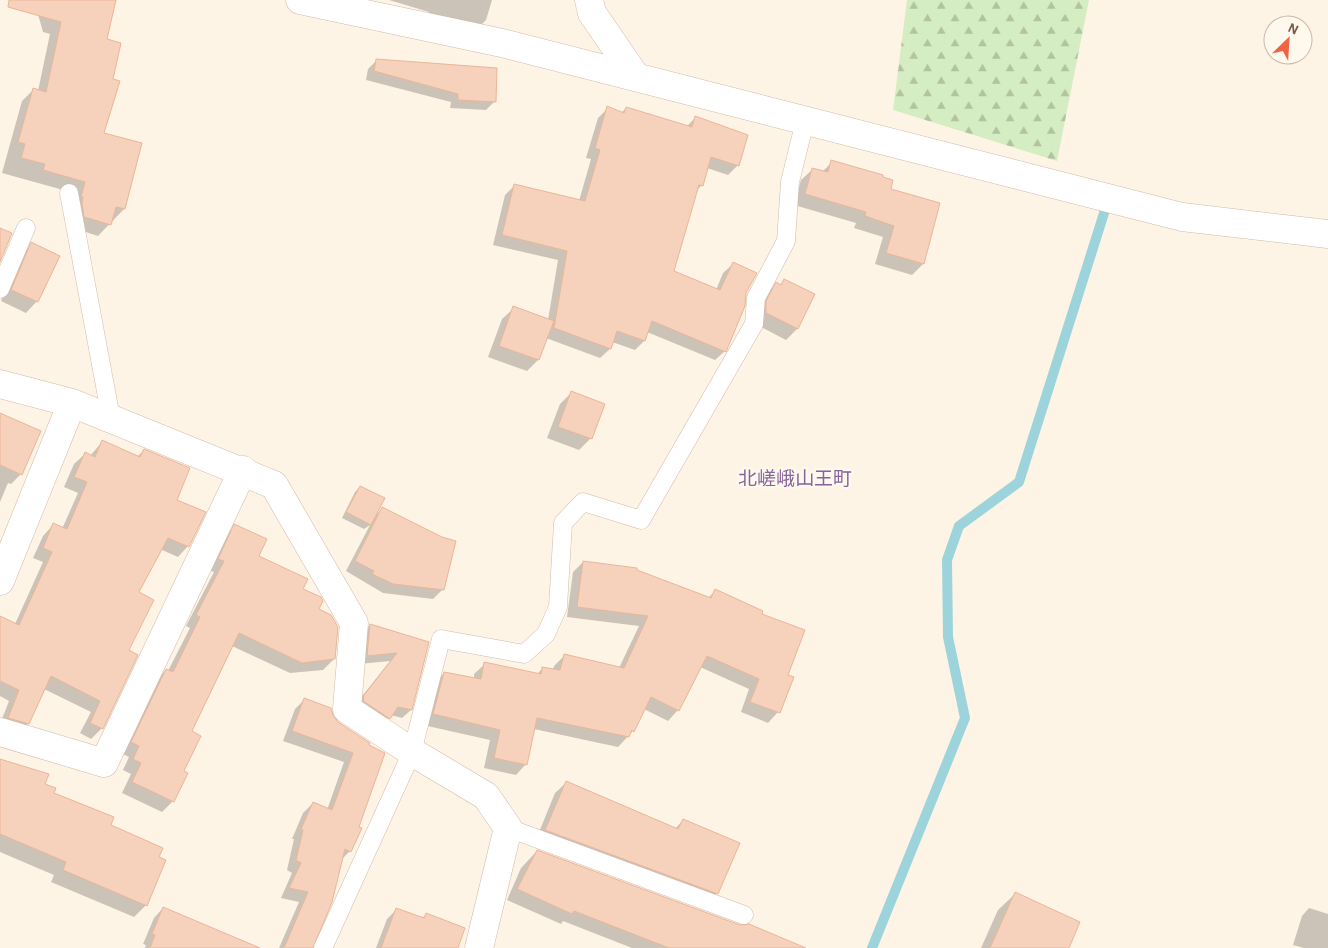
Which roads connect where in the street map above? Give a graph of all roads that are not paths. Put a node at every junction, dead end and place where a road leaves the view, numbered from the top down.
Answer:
1 (589, 0) edge
2 (307, 1) edge
3 (636, 77) junction
4 (805, 121) junction
5 (69, 193) dead end
6 (26, 228) dead end
7 (1328, 234) edge
8 (0, 289) edge
9 (0, 384) edge
10 (72, 402) junction
11 (111, 418) junction
12 (243, 470) junction
13 (0, 581) edge
14 (0, 732) edge
15 (412, 752) junction
16 (508, 828) junction
17 (744, 915) dead end
18 (323, 948) edge
19 (480, 948) edge

1 - 3 street
2 - 3 street
3 - 4 street
4 - 7 street
4 - 15 lane
5 - 11 lane
6 - 8 lane
9 - 10 street
10 - 11 street
10 - 13 street
11 - 12 street
12 - 14 street
12 - 15 street
15 - 16 street
15 - 18 lane
16 - 17 lane
16 - 19 street

